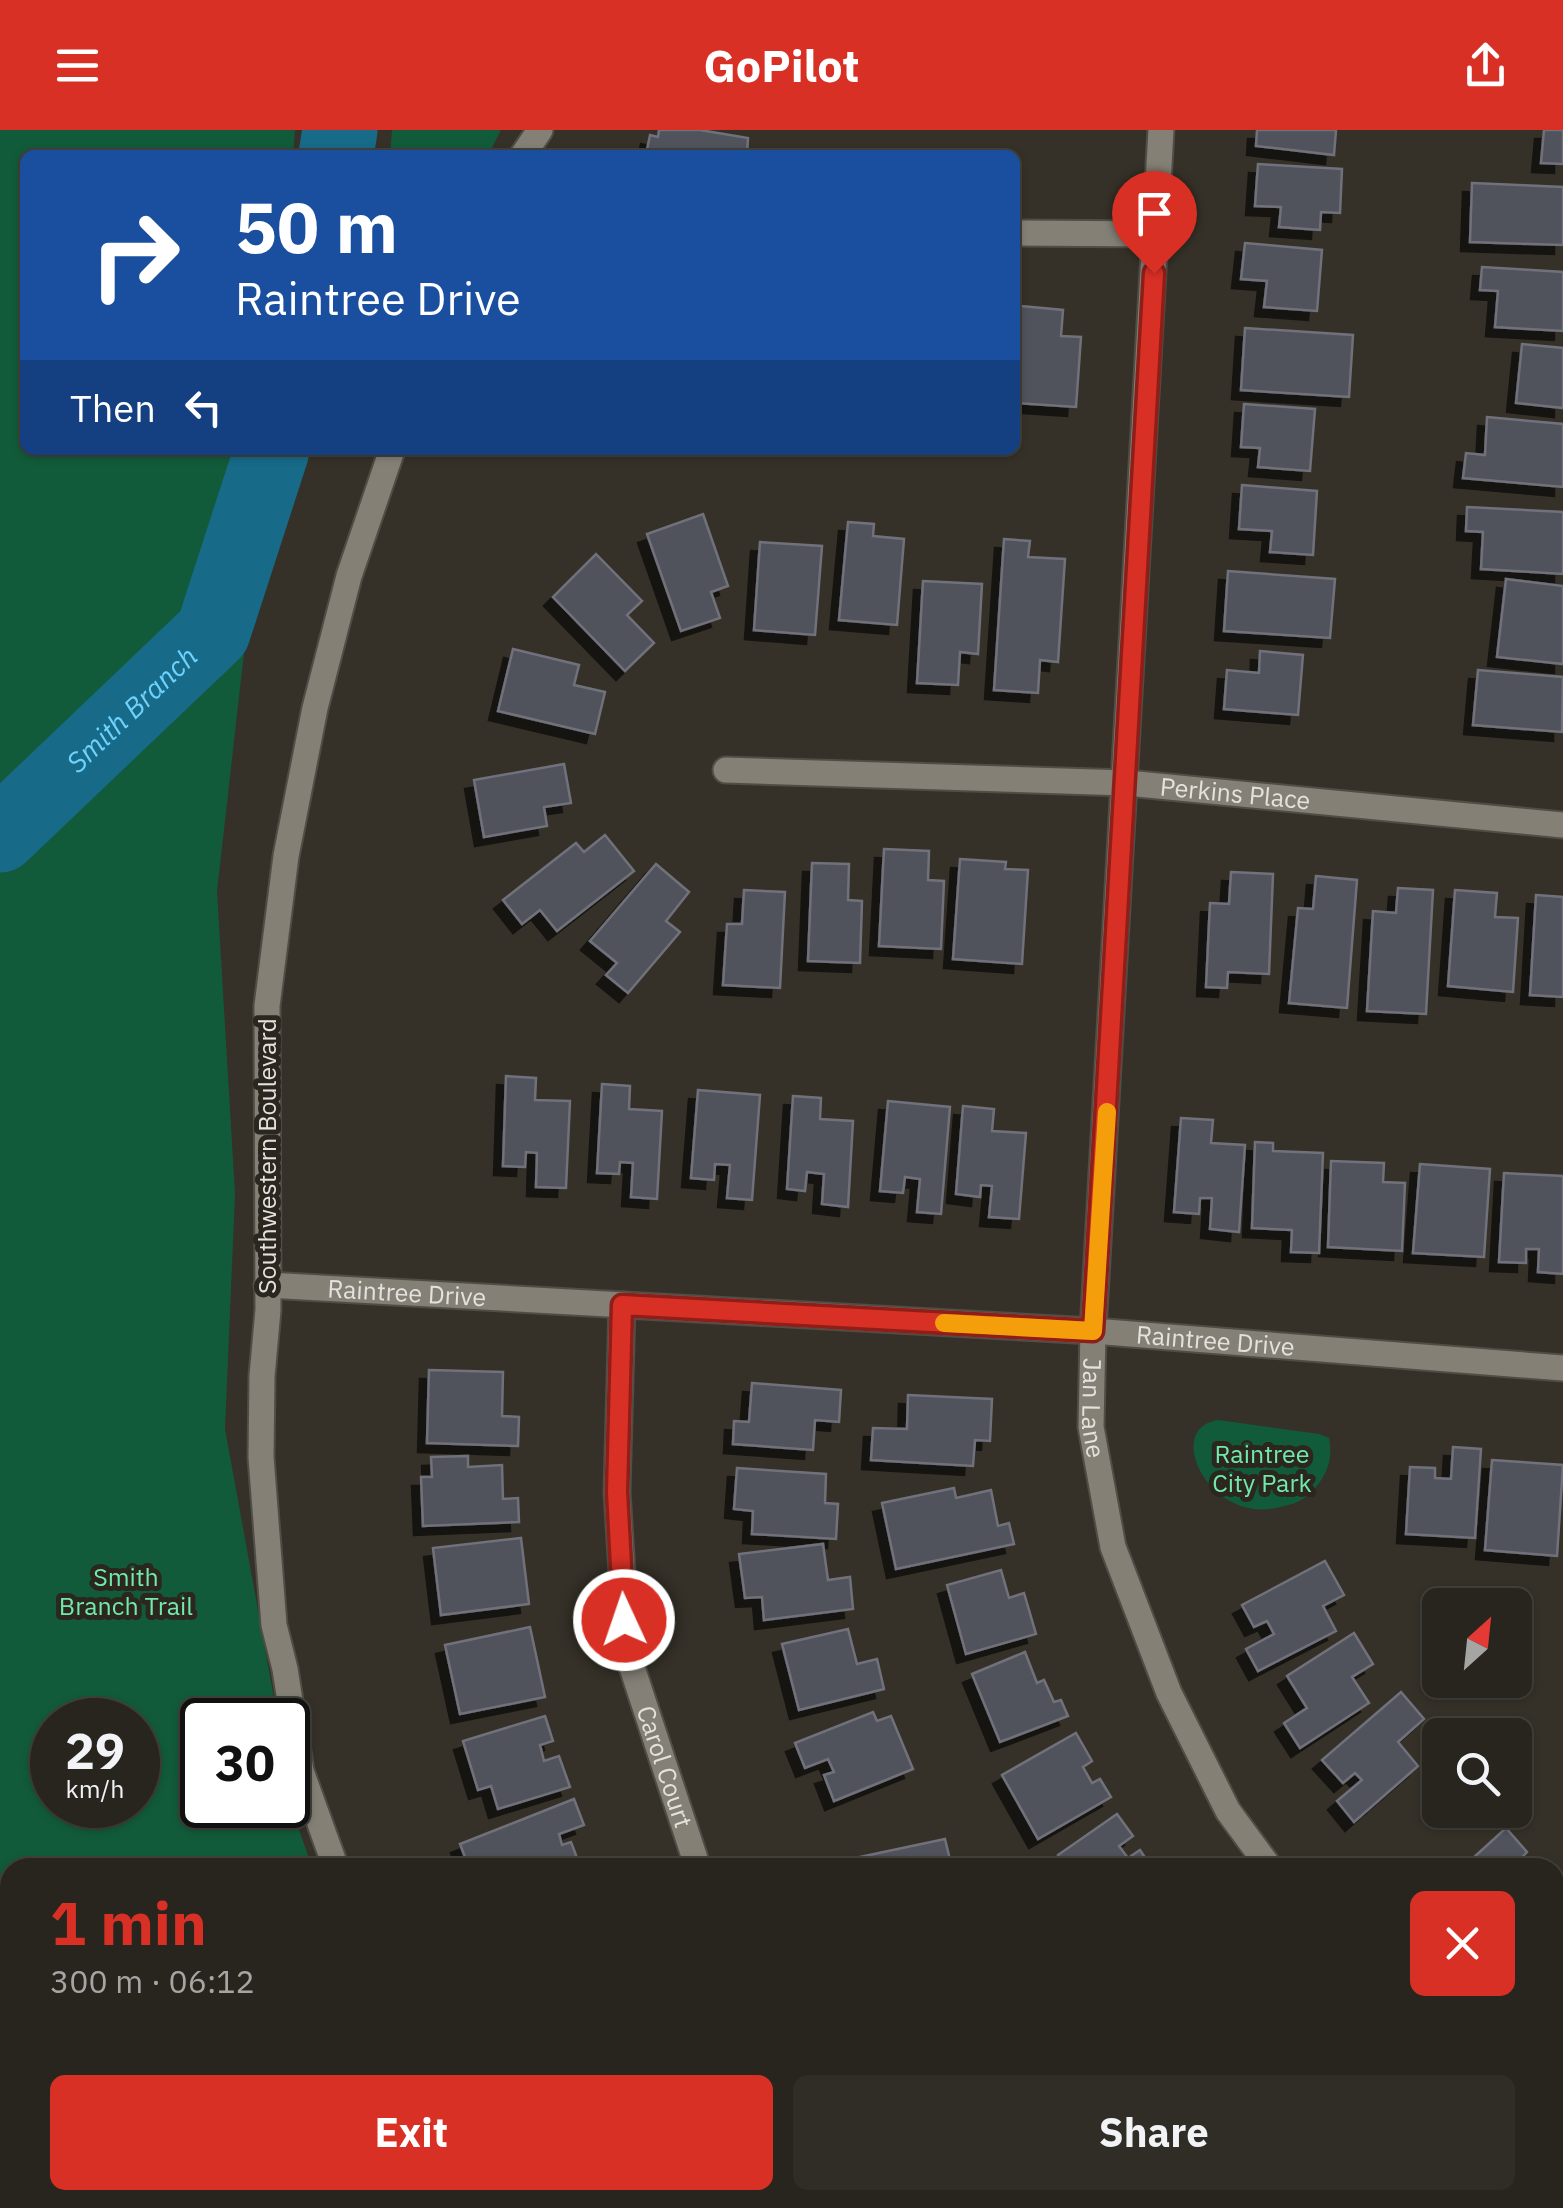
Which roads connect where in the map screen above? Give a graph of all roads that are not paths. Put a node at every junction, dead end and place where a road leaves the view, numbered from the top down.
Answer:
1 (1161, 130) edge
2 (1020, 233) edge
3 (1156, 234) junction
4 (390, 455) edge
5 (726, 770) dead end
6 (1126, 783) junction
7 (1563, 825) edge
8 (267, 1285) junction
9 (622, 1305) junction
10 (1093, 1331) junction
11 (1563, 1368) edge
12 (332, 1858) edge
13 (695, 1858) edge
14 (1263, 1858) edge

1 - 3 street, Jan Lane
2 - 3 street
3 - 6 street, Jan Lane
4 - 8 street, Southwestern Boulevard
5 - 6 street, Perkins Place
6 - 7 street, Perkins Place
6 - 10 street, Jan Lane
8 - 9 street, Raintree Drive
8 - 12 street, Southwestern Boulevard
9 - 10 street, Raintree Drive
9 - 13 street, Carol Court
10 - 11 street, Raintree Drive
10 - 14 street, Jan Lane

